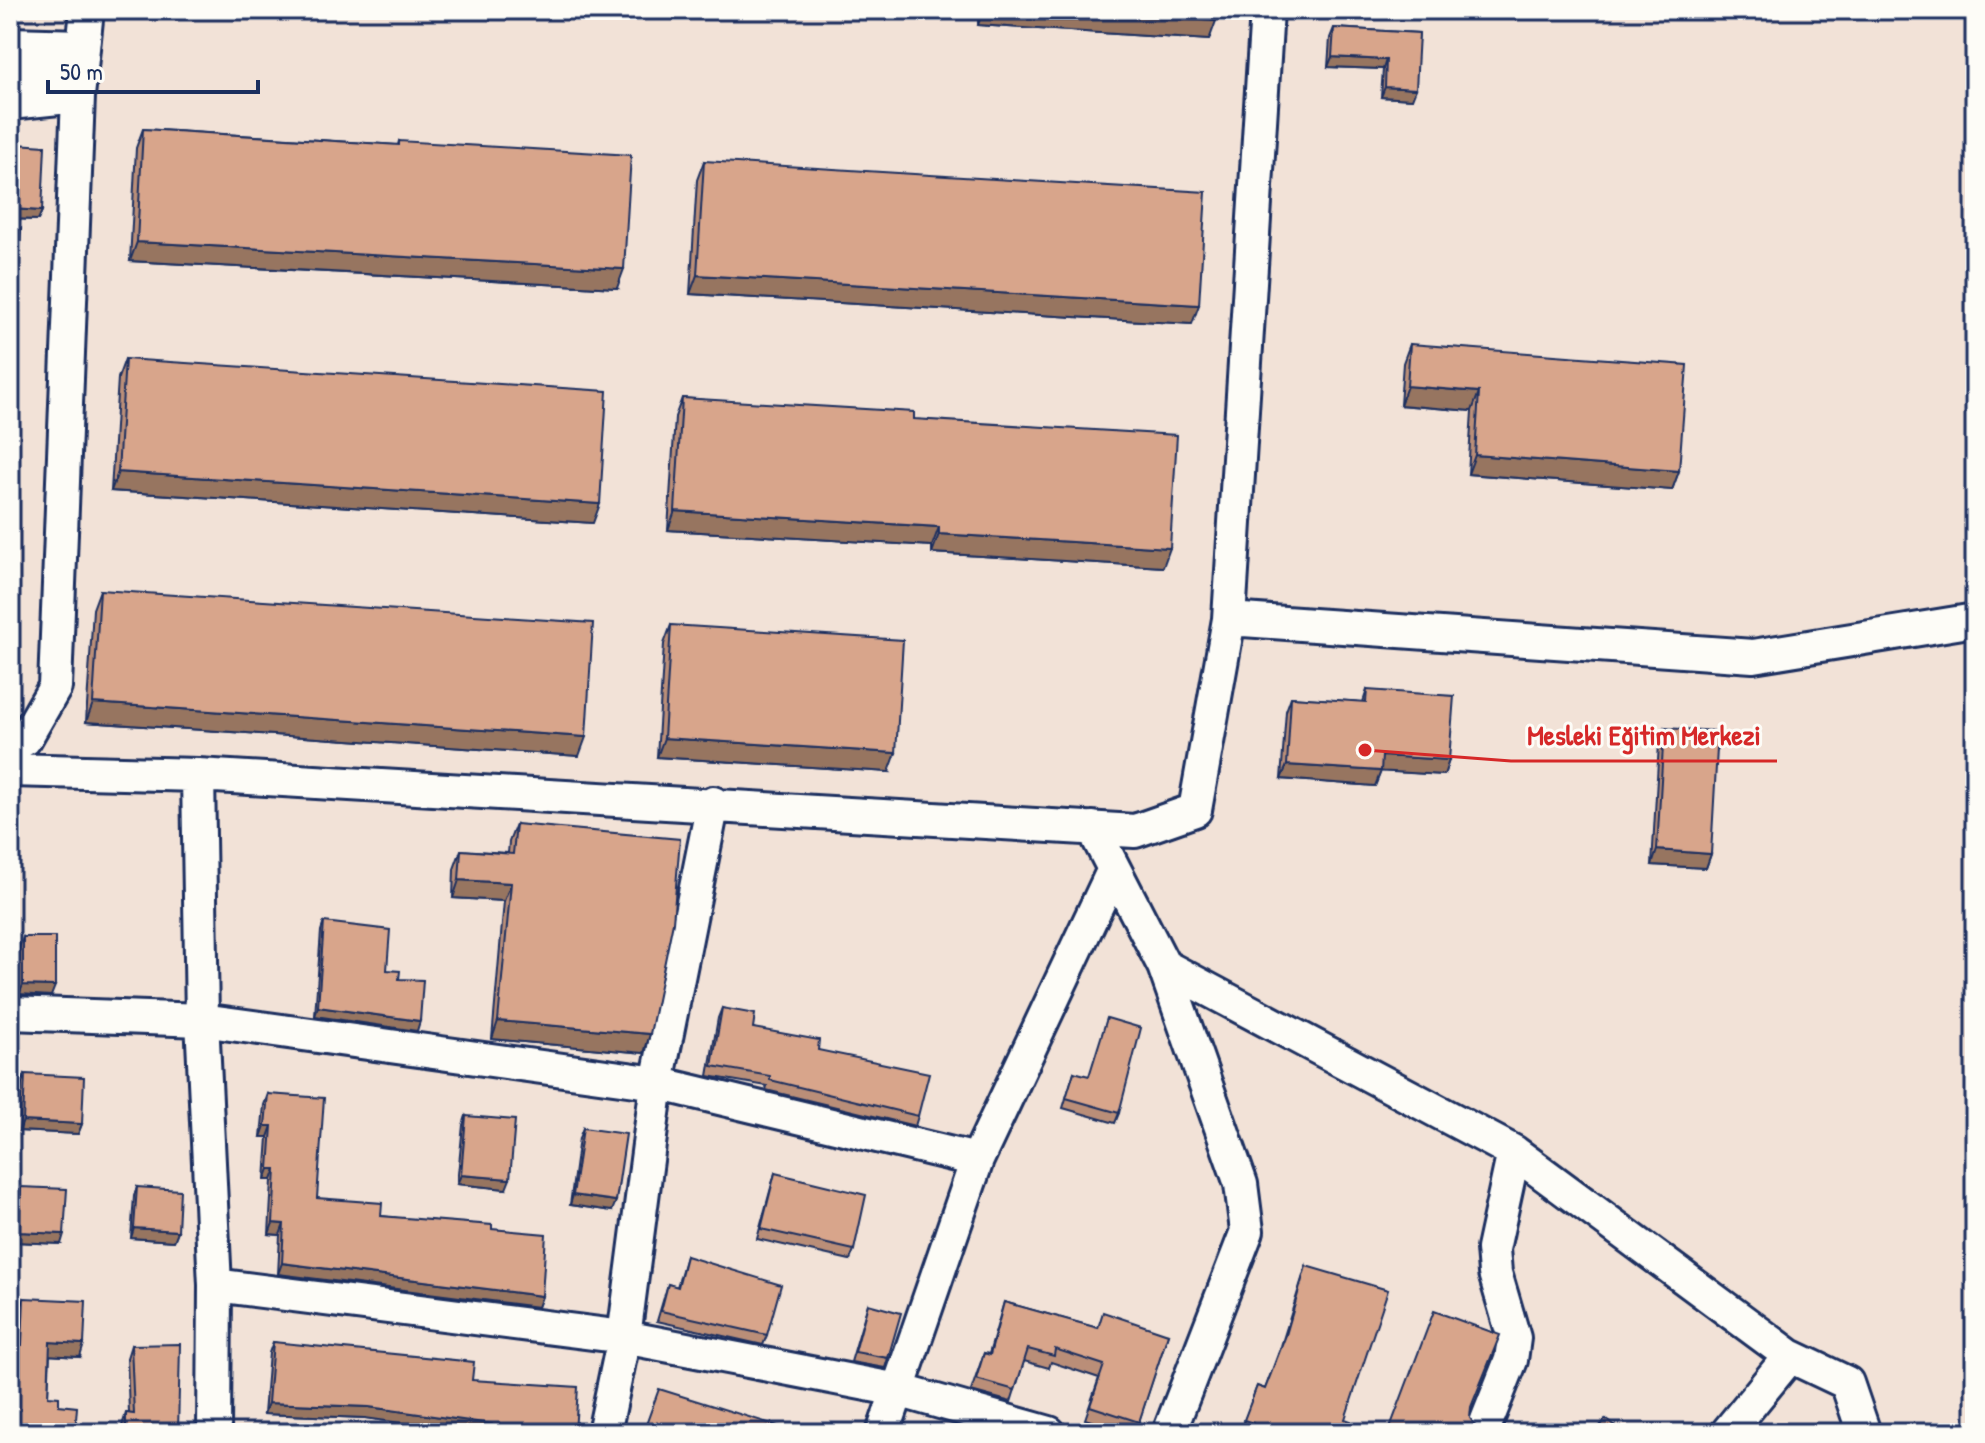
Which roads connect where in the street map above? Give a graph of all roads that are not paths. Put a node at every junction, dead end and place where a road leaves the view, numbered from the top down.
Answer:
1 (80, 10) edge
2 (1267, 10) edge
3 (10, 44) edge
4 (10, 72) edge
5 (80, 72) junction
6 (10, 103) edge
7 (1229, 619) junction
8 (1975, 620) edge
9 (10, 747) edge
10 (10, 770) edge
11 (198, 775) junction
12 (713, 803) junction
13 (1093, 828) junction
14 (1114, 869) junction
15 (1164, 966) junction
16 (10, 1013) edge
17 (202, 1020) junction
18 (657, 1083) junction
19 (1514, 1152) junction
20 (977, 1160) junction
21 (215, 1285) junction
22 (624, 1337) junction
23 (1790, 1356) junction
24 (898, 1390) junction
25 (214, 1433) edge
26 (604, 1433) edge
27 (883, 1433) edge
28 (1049, 1433) edge
29 (1169, 1433) edge
30 (1482, 1433) edge
31 (1727, 1433) edge
32 (1864, 1433) edge

1 - 5 street
2 - 7 street
3 - 5 street
4 - 5 street
5 - 6 street
5 - 9 street
7 - 8 street
7 - 13 street
10 - 11 street
11 - 12 street
11 - 17 street
12 - 13 street
12 - 18 street
13 - 14 street
14 - 15 street
14 - 20 street
15 - 19 street
15 - 29 street
16 - 17 street
17 - 18 street
17 - 21 street
18 - 20 street
18 - 22 street
19 - 23 street
19 - 30 street
20 - 24 street
21 - 22 street
21 - 25 street
22 - 24 street
22 - 26 street
23 - 31 street
23 - 32 street
24 - 27 street
24 - 28 street

